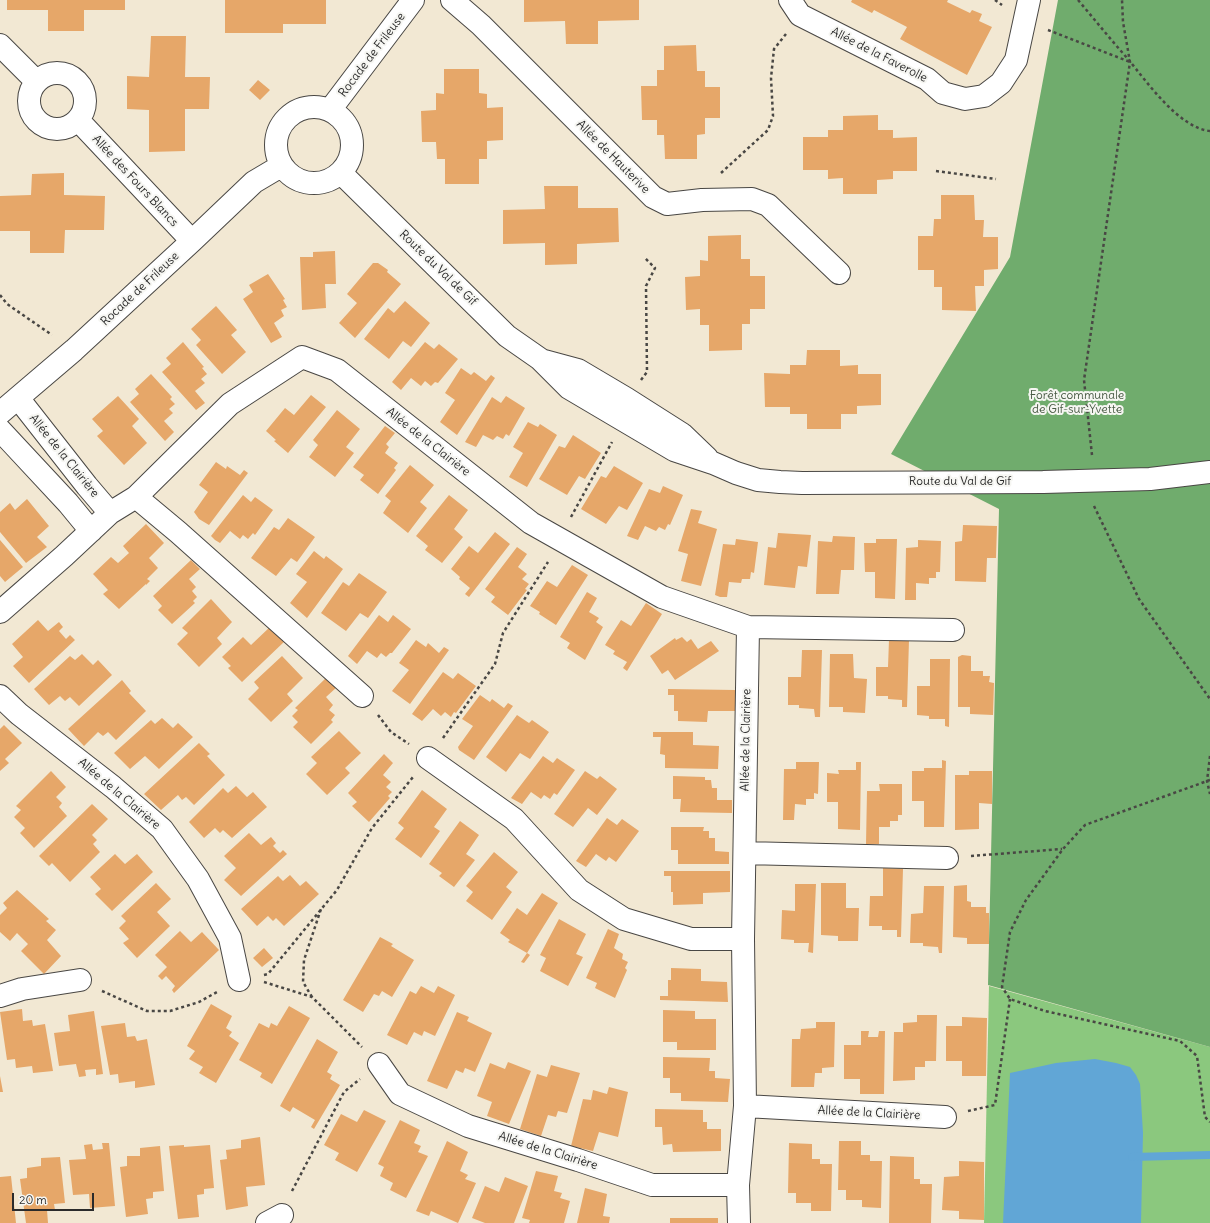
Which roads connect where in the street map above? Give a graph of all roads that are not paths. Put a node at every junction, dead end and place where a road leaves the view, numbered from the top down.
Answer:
1 (413, 0) edge
2 (452, 0) edge
3 (795, 8) edge
4 (1027, 10) edge
5 (0, 45) edge
6 (36, 81) junction
7 (330, 110) junction
8 (78, 120) junction
9 (281, 166) junction
10 (340, 173) junction
11 (192, 241) junction
12 (839, 273) dead end
13 (540, 359) junction
14 (18, 398) junction
15 (0, 413) edge
16 (0, 430) edge
17 (713, 463) junction
18 (1210, 472) edge
19 (136, 497) junction
20 (110, 513) junction
21 (91, 531) junction
22 (0, 612) edge
23 (748, 627) junction
24 (953, 630) dead end
25 (0, 696) edge
26 (362, 696) road end
27 (428, 758) road end
28 (745, 853) junction
29 (947, 858) road end
30 (743, 939) junction
31 (80, 980) road end
32 (239, 980) road end
33 (0, 996) edge
34 (379, 1064) road end
35 (745, 1106) junction
36 (945, 1117) road end
37 (738, 1185) junction
38 (739, 1223) edge

1 - 7 street, Rocade de Frileuse
2 - 12 street, Allée de Hauterive
3 - 4 street, Allée de la Faverolle
5 - 6 street
6 - 8 street
6 - 8 street
7 - 9 street
7 - 10 street
8 - 11 street, Allée des Fours Blancs
9 - 10 street
9 - 11 street, Rocade de Frileuse
10 - 13 street, Route du Val de Gif
11 - 14 street, Rocade de Frileuse
13 - 17 street, Route du Val de Gif
13 - 17 street, Route du Val de Gif
14 - 15 street, Rocade de Frileuse
14 - 20 street, Allée de la Clairière
16 - 21 street
17 - 18 street, Route du Val de Gif
19 - 20 street, Allée de la Clairière
19 - 23 street, Allée de la Clairière
19 - 26 street
20 - 21 street, Allée de la Clairière
21 - 22 street, Allée de la Clairière
23 - 24 street, Allée de la Clairière
23 - 28 street, Allée de la Clairière
25 - 32 street, Allée de la Clairière
27 - 30 street
28 - 29 street
28 - 30 street, Allée de la Clairière
30 - 35 street, Allée de la Clairière
31 - 33 street
34 - 37 street, Allée de la Clairière
35 - 36 street, Allée de la Clairière
35 - 37 street, Allée de la Clairière
37 - 38 street, Allée de la Clairière

